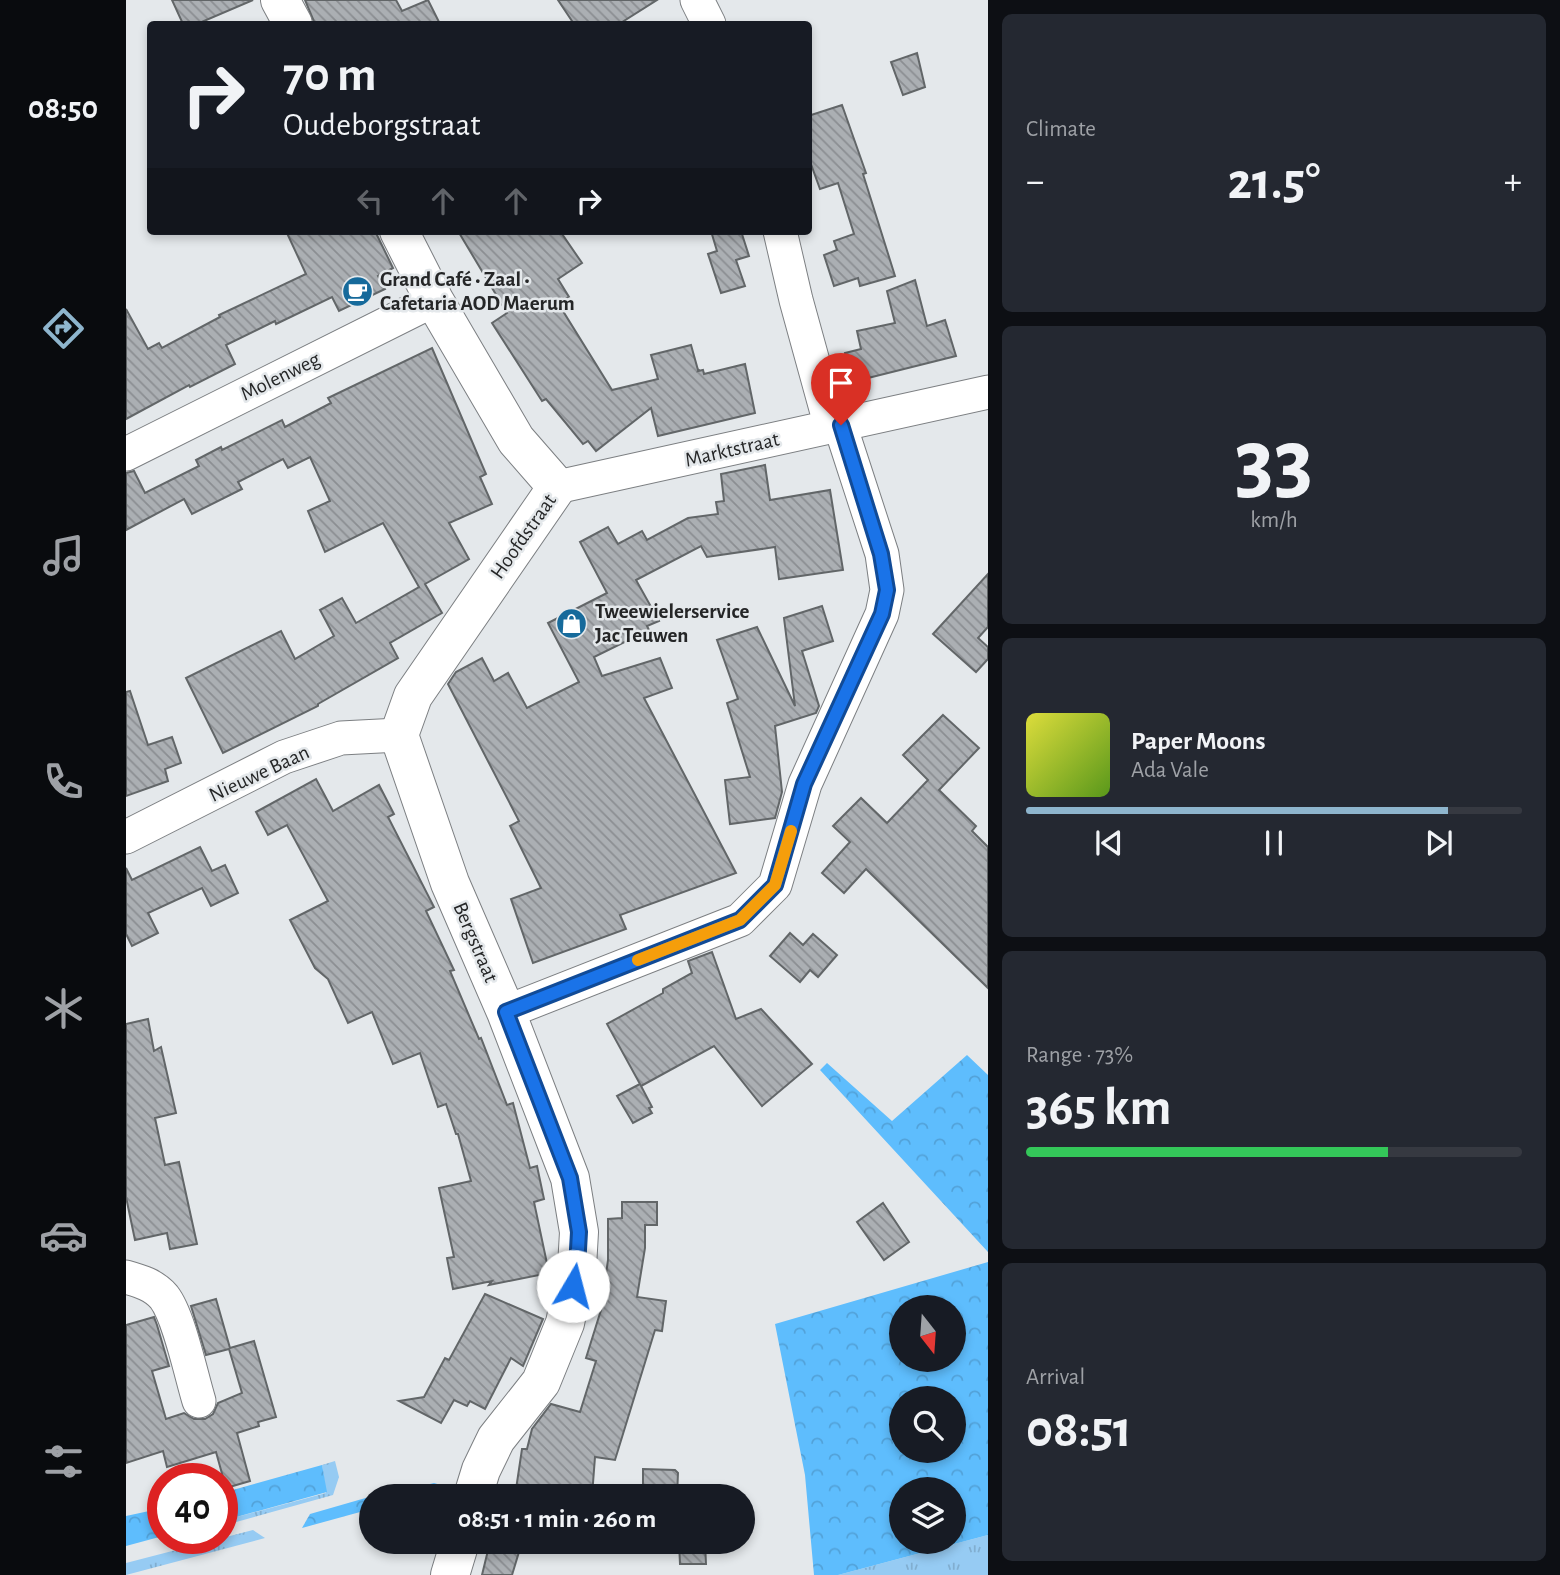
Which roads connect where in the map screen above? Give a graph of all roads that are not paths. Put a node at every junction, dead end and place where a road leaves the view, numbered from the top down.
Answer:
1 (280, 0) edge
2 (697, 0) edge
3 (291, 21) edge
4 (708, 21) edge
5 (401, 235) edge
6 (781, 235) edge
7 (434, 300) junction
8 (988, 392) edge
9 (836, 426) junction
10 (126, 454) edge
11 (557, 487) junction
12 (399, 735) junction
13 (126, 837) edge
14 (506, 1012) junction
15 (126, 1277) edge
16 (199, 1401) dead end
17 (477, 1484) edge
18 (456, 1554) edge
19 (450, 1575) edge

1 - 3 street
2 - 4 street
5 - 7 street, Hoofdstraat
6 - 9 street
7 - 10 street, Molenweg
7 - 11 street, Hoofdstraat
8 - 9 street, Marktstraat
9 - 11 street, Marktstraat
9 - 14 street
11 - 12 street, Hoofdstraat
12 - 13 street, Nieuwe Baan
12 - 14 street, Bergstraat
14 - 17 street, Bergstraat
15 - 16 street
18 - 19 street

